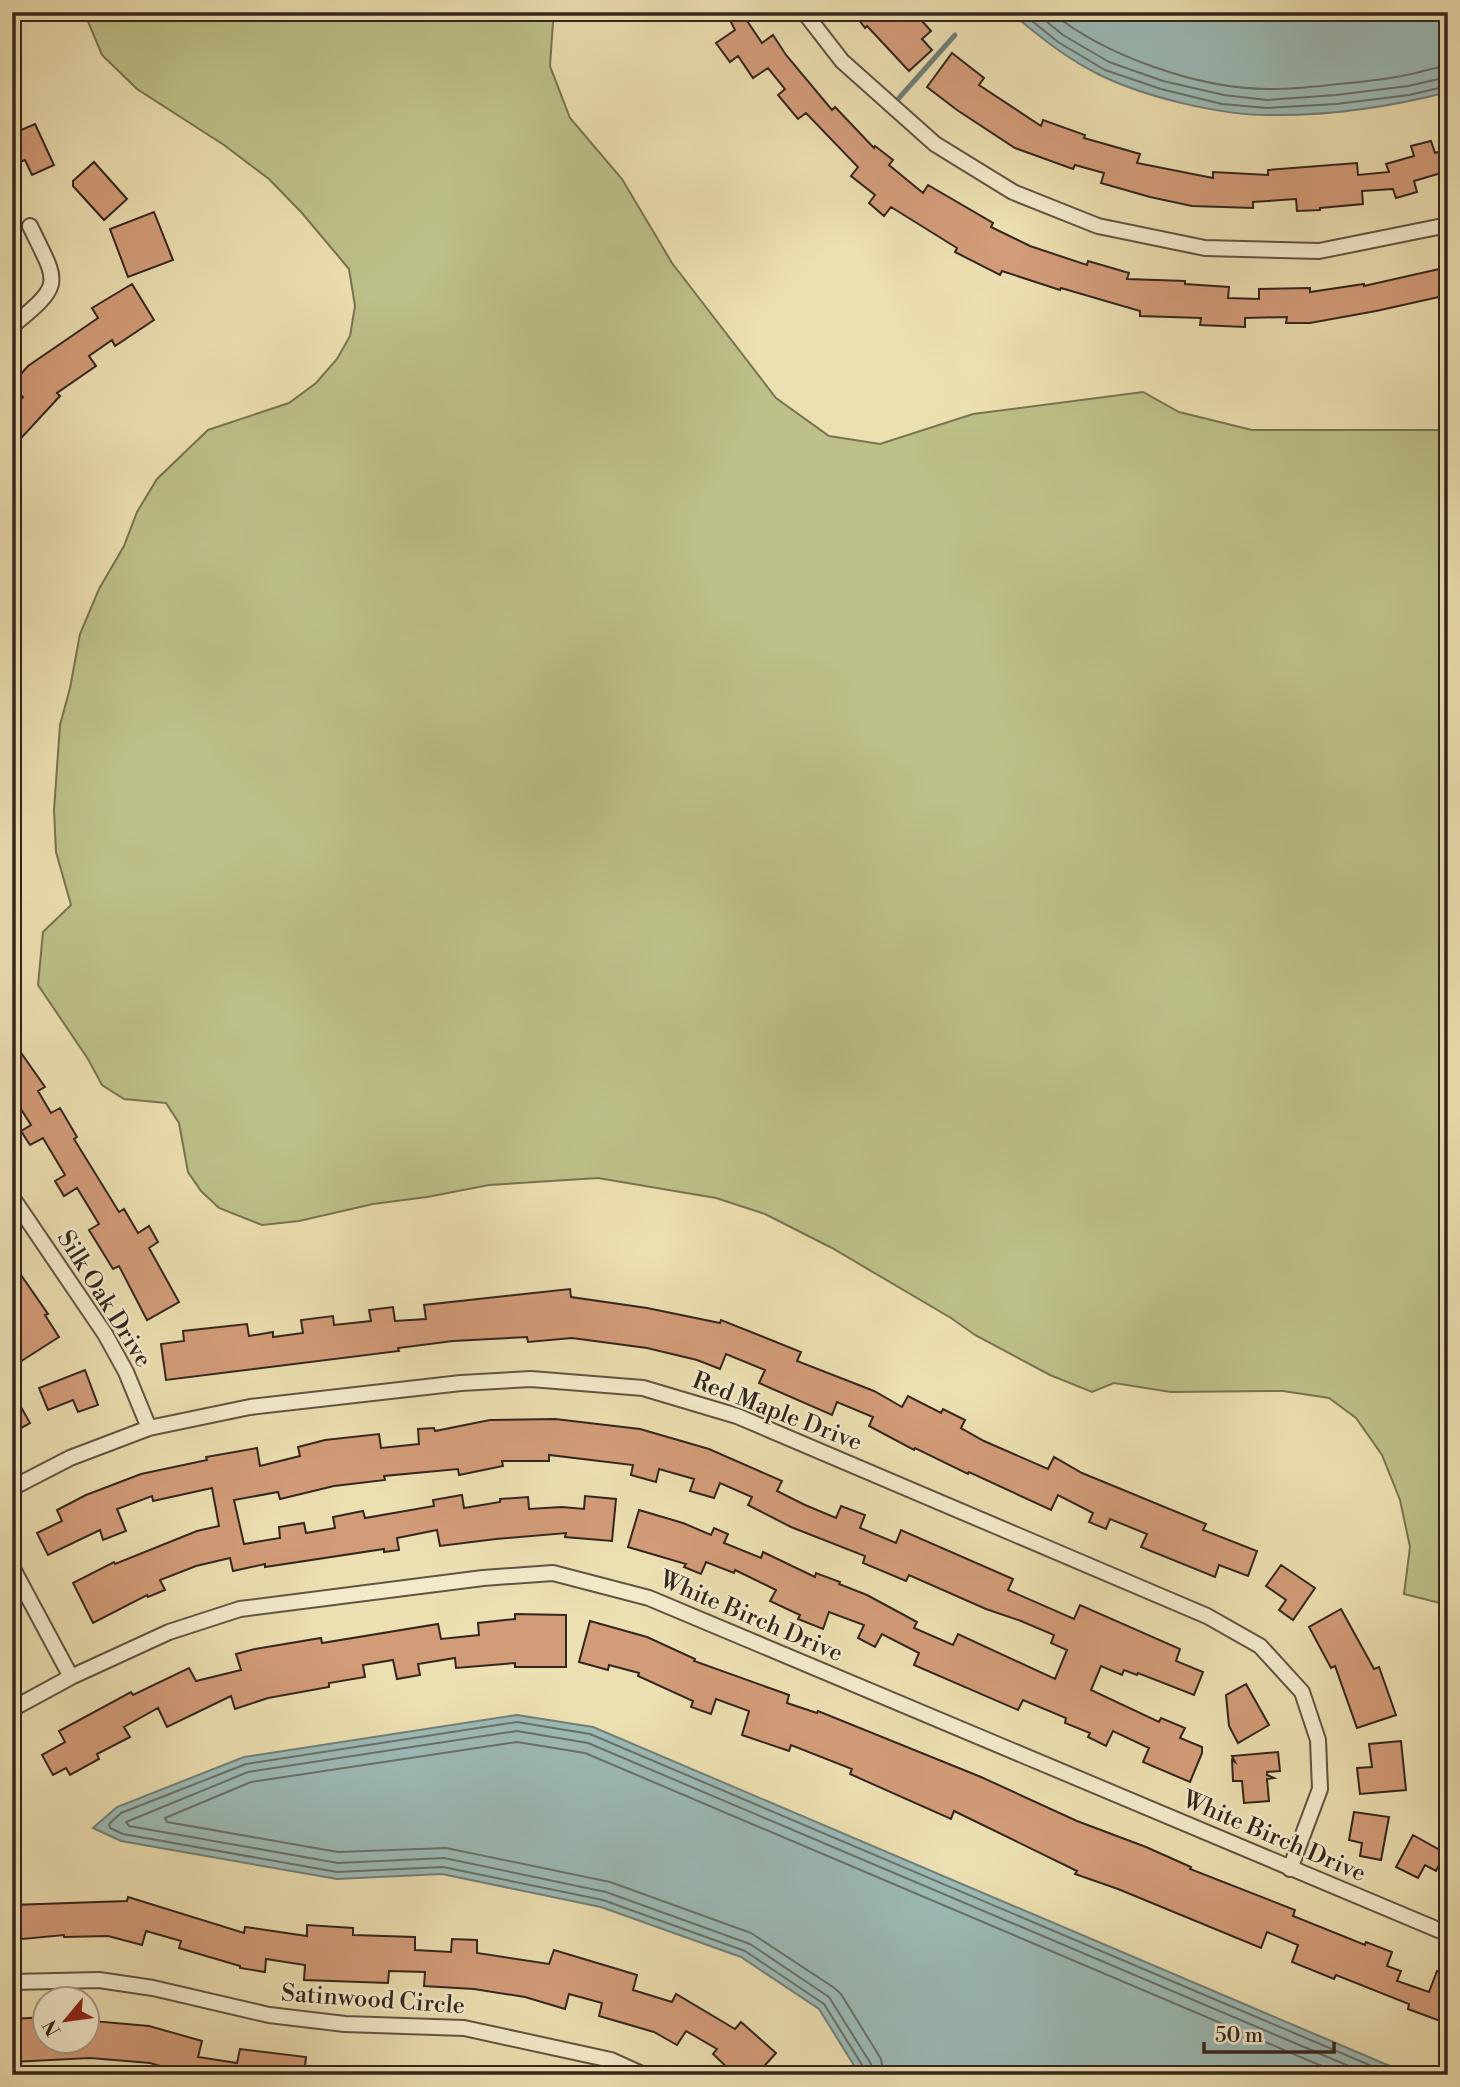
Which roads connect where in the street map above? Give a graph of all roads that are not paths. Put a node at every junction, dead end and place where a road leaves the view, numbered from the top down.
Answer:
1 (804, 12) edge
2 (1448, 225) edge
3 (30, 226) dead end
4 (12, 326) edge
5 (12, 1197) edge
6 (149, 1428) junction
7 (12, 1488) edge
8 (12, 1567) edge
9 (71, 1677) junction
10 (12, 1709) edge
11 (1290, 1869) junction
12 (1448, 1934) edge
13 (12, 1982) edge
14 (644, 2075) edge

1 - 2 street
3 - 4 street
5 - 6 street, Silk Oak Drive
6 - 7 street, Red Maple Drive
6 - 11 street, Red Maple Drive
8 - 9 street
9 - 10 street, White Birch Drive
9 - 11 street, White Birch Drive
11 - 12 street, White Birch Drive
13 - 14 street, Satinwood Circle

